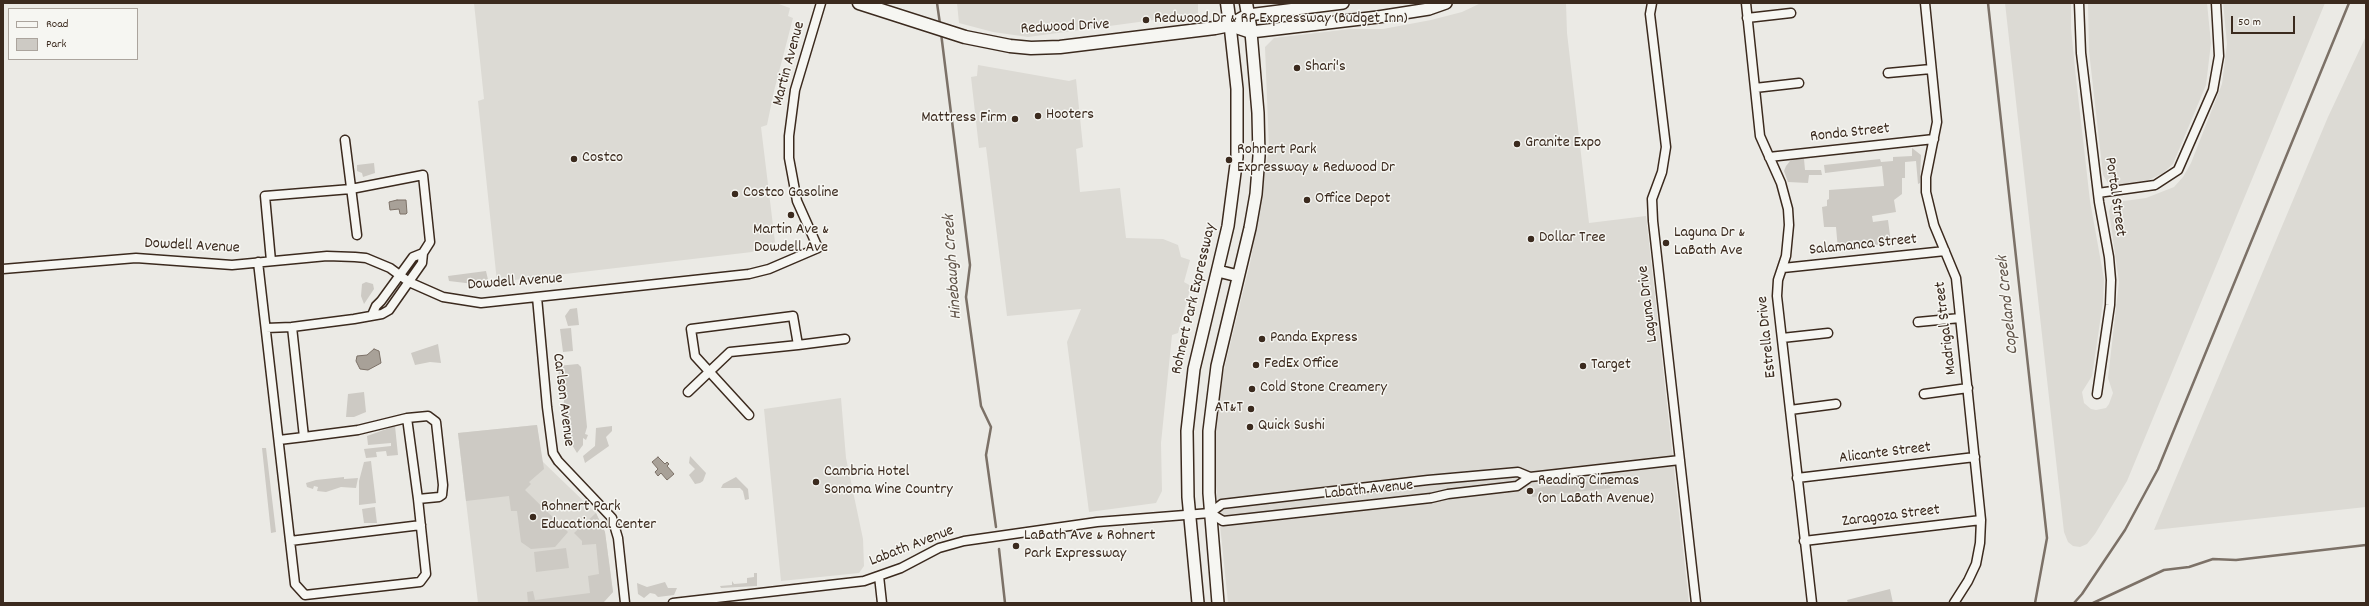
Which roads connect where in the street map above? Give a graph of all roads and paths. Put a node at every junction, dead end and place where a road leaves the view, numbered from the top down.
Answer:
1 (821, 3) edge
2 (859, 3) edge
3 (1227, 3) edge
4 (1343, 3) edge
5 (1446, 3) edge
6 (1652, 3) edge
7 (1746, 3) edge
8 (1925, 3) edge
9 (2079, 3) edge
10 (2216, 3) edge
11 (1247, 9) edge
12 (1791, 13) dead end
13 (1747, 18) junction
14 (1230, 25) junction
15 (1251, 32) junction
16 (1931, 69) junction
17 (1888, 73) dead end
18 (1799, 84) dead end
19 (1755, 88) junction
20 (1934, 139) junction
21 (345, 140) dead end
22 (1768, 157) junction
23 (351, 189) junction
24 (2098, 193) junction
25 (357, 235) dead end
26 (818, 248) joint
27 (1945, 251) junction
28 (423, 253) junction
29 (271, 261) junction
30 (258, 262) junction
31 (1784, 268) junction
32 (3, 269) edge
33 (1218, 271) junction
34 (400, 275) junction
35 (1238, 276) junction
36 (409, 282) junction
37 (537, 297) junction
38 (372, 315) junction
39 (1960, 318) junction
40 (1918, 322) dead end
41 (292, 327) junction
42 (266, 328) junction
43 (1828, 333) dead end
44 (1782, 338) junction
45 (845, 339) dead end
46 (798, 345) junction
47 (709, 372) junction
48 (1968, 388) junction
49 (688, 392) dead end
50 (1924, 394) dead end
51 (2097, 394) dead end
52 (1836, 404) dead end
53 (1790, 410) junction
54 (749, 415) dead end
55 (407, 418) junction
56 (304, 438) junction
57 (279, 440) junction
58 (1975, 457) junction
59 (1680, 460) junction
60 (1530, 477) junction
61 (1797, 478) junction
62 (418, 499) junction
63 (1210, 513) junction
64 (1189, 515) junction
65 (1981, 520) junction
66 (421, 525) junction
67 (290, 541) junction
68 (1804, 541) junction
69 (879, 576) junction
70 (624, 603) edge
71 (673, 603) edge
72 (882, 603) edge
73 (1198, 603) edge
74 (1218, 603) edge
75 (1696, 603) edge
76 (1812, 603) edge
77 (1954, 603) edge

1 - 26 street, Martin Avenue
2 - 14 main road, Redwood Drive
3 - 14 main road, Rohnert Park Expressway
4 - 11 main road, Redwood Drive
5 - 15 main road, Redwood Drive
6 - 59 street, Laguna Drive
7 - 13 street, Estrella Drive
8 - 16 street, Madrigal Street
9 - 24 street, Portal Street
10 - 24 street
11 - 14 main road, Redwood Drive
11 - 15 main road
12 - 13 street
13 - 19 street, Estrella Drive
14 - 15 main road, Redwood Drive
14 - 33 main road, Rohnert Park Expressway
15 - 35 main road
16 - 17 street
16 - 20 street, Madrigal Street
18 - 19 street
19 - 22 street, Estrella Drive
20 - 22 street, Ronda Street
20 - 27 street, Madrigal Street
21 - 23 street
22 - 31 street, Estrella Drive
23 - 25 street
23 - 28 street
23 - 29 street
24 - 51 street, Portal Street
26 - 37 street, Dowdell Avenue
27 - 31 street, Salamanca Street
27 - 39 street, Madrigal Street
28 - 34 street
28 - 36 street
29 - 30 street, Dowdell Avenue
29 - 34 street, Dowdell Avenue
30 - 32 street, Dowdell Avenue
30 - 42 street
31 - 44 street, Estrella Drive
33 - 35 main road
33 - 64 main road, Rohnert Park Expressway
34 - 36 street, Dowdell Avenue
34 - 38 street
35 - 63 main road
36 - 37 street, Dowdell Avenue
36 - 38 street
37 - 70 street, Carlson Avenue
38 - 41 street
39 - 40 street
39 - 48 street, Madrigal Street
41 - 42 street
41 - 56 street
42 - 57 street
43 - 44 street
44 - 53 street, Estrella Drive
45 - 46 street
46 - 47 street
46 - 47 street
47 - 49 street
47 - 54 street
48 - 50 street
48 - 58 street, Madrigal Street
52 - 53 street
53 - 61 street, Estrella Drive
55 - 56 street
55 - 62 street
55 - 62 street
56 - 57 street
57 - 67 street
58 - 61 street, Alicante Street
58 - 65 street, Madrigal Street
59 - 60 street, Labath Avenue
59 - 75 street, Laguna Drive
60 - 63 street, Labath Avenue
60 - 63 street, Labath Avenue
61 - 68 street, Estrella Drive
62 - 66 street
63 - 64 street, Labath Avenue
63 - 74 main road
64 - 69 street, Labath Avenue
64 - 73 main road, Rohnert Park Expressway
65 - 68 street, Zaragoza Street
65 - 77 street, Madrigal Street
66 - 67 street
66 - 67 street
68 - 76 street, Estrella Drive
69 - 71 street, Labath Avenue
69 - 72 street

